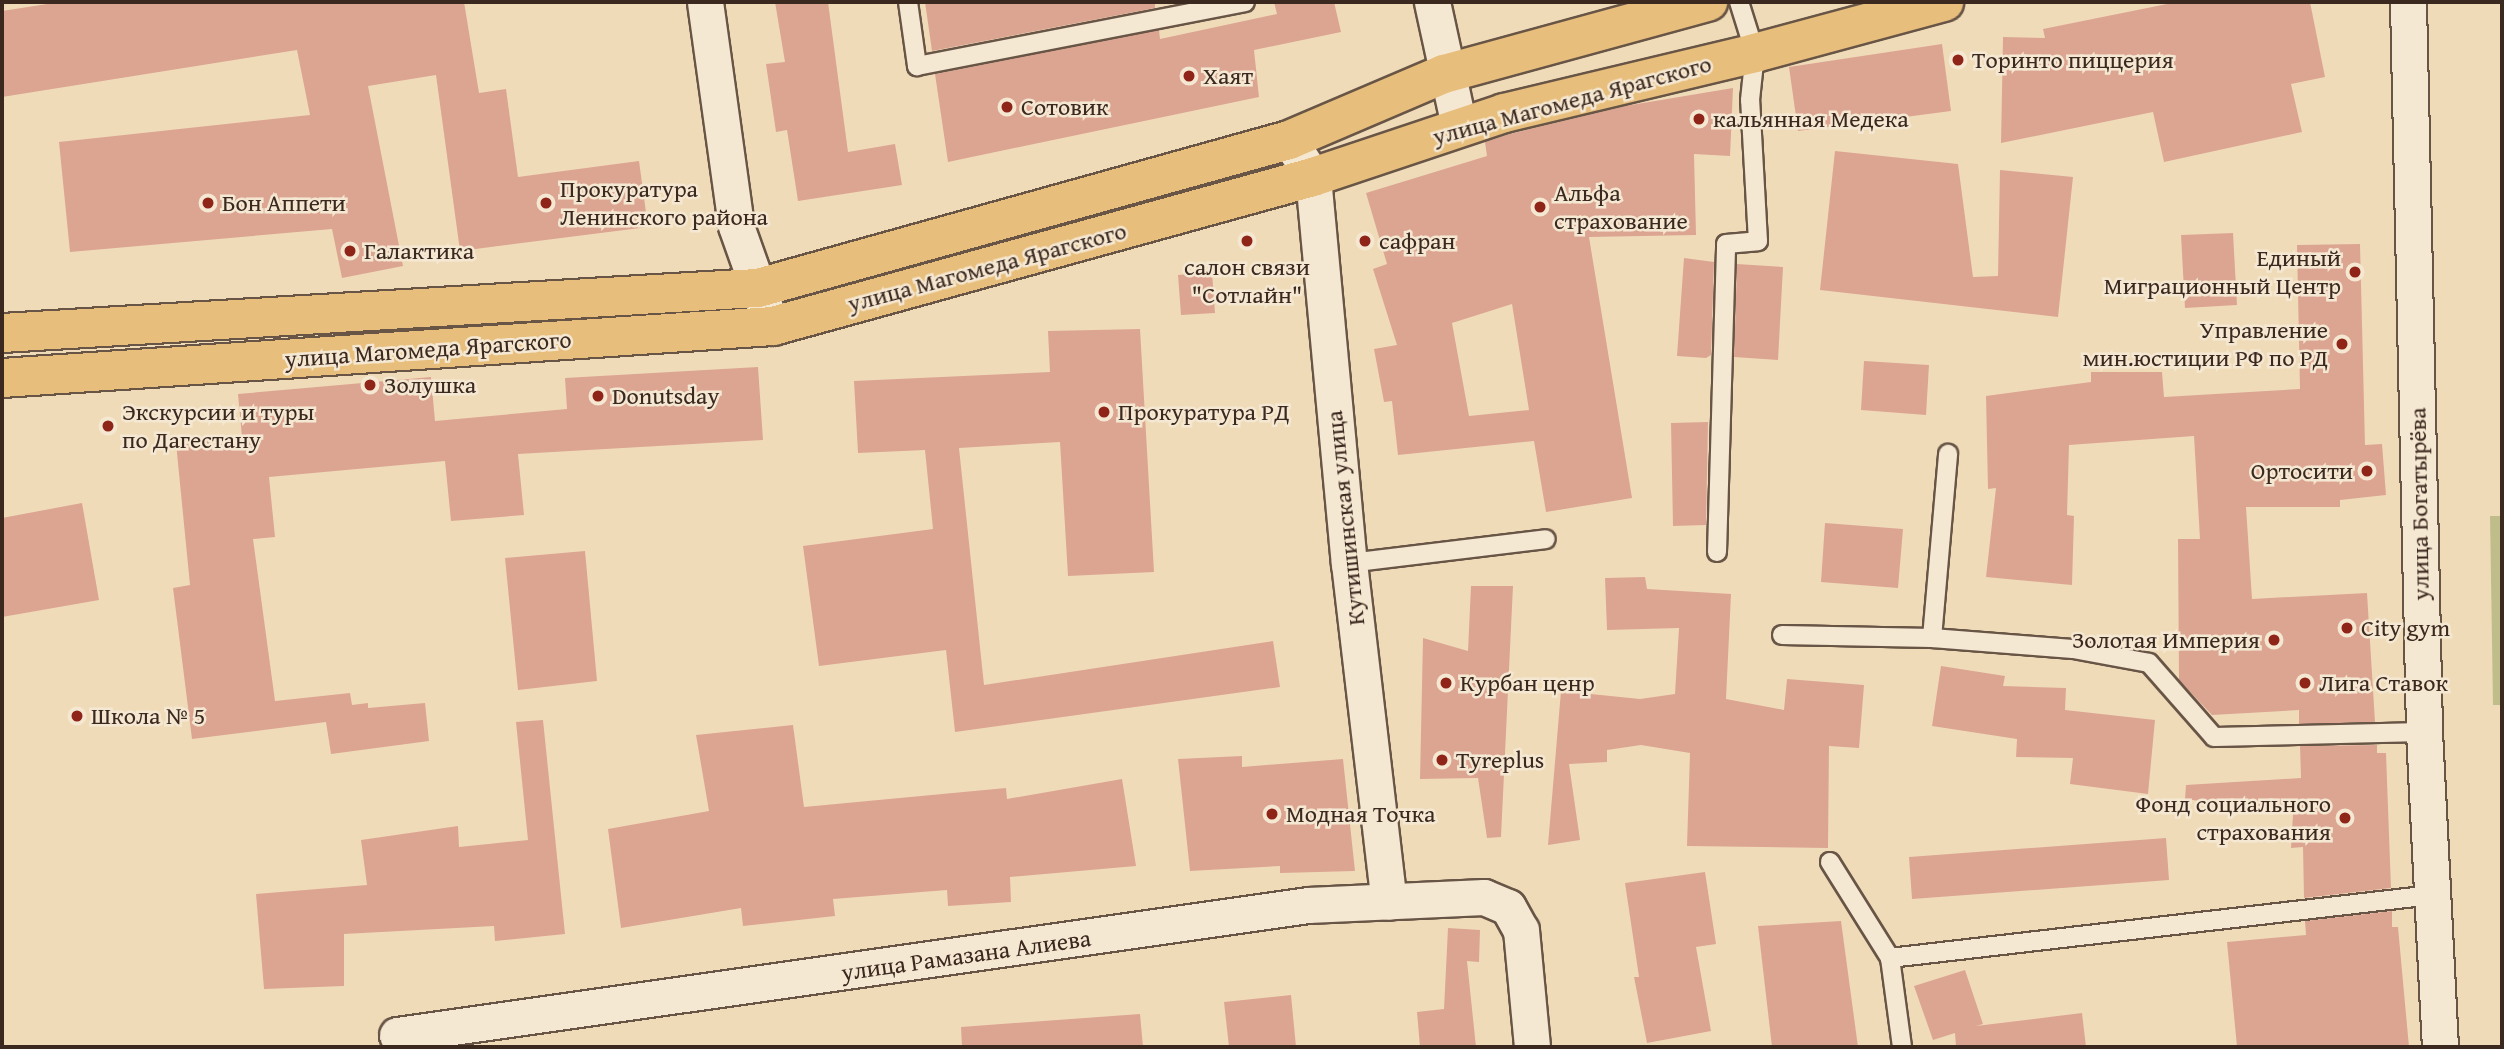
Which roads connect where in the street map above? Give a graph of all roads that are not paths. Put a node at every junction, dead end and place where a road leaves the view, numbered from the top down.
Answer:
1 (705, 2) edge
2 (908, 2) edge
3 (1245, 2) edge
4 (1432, 2) edge
5 (1707, 2) edge
6 (1739, 2) edge
7 (1944, 2) edge
8 (2408, 2) edge
9 (1755, 54) junction
10 (1444, 74) junction
11 (1459, 126) junction
12 (1289, 140) junction
13 (1313, 177) junction
14 (758, 288) junction
15 (773, 326) junction
16 (2, 333) edge
17 (2, 377) edge
18 (1948, 454) dead end
19 (1546, 539) dead end
20 (1717, 552) dead end
21 (1349, 563) junction
22 (1782, 635) dead end
23 (1932, 638) junction
24 (2424, 732) junction
25 (1830, 862) dead end
26 (2432, 895) junction
27 (1389, 902) junction
28 (1890, 958) junction
29 (397, 1035) dead end
30 (494, 1036) edge
31 (1532, 1047) edge
32 (1902, 1047) edge
33 (2441, 1047) edge

1 - 14 street
2 - 3 lane
4 - 10 street
5 - 10 main road, улица Магомеда Ярагского
6 - 9 lane
7 - 9 main road, улица Магомеда Ярагского
8 - 24 street, улица Богатырёва
9 - 11 main road, улица Магомеда Ярагского
9 - 20 lane
10 - 11 street
10 - 12 main road, улица Магомеда Ярагского
11 - 13 main road, улица Магомеда Ярагского
12 - 13 street, Кутишинская улица
12 - 14 main road, улица Магомеда Ярагского
13 - 15 main road, улица Магомеда Ярагского
13 - 21 street, Кутишинская улица
14 - 15 street
14 - 16 main road, улица Магомеда Ярагского
15 - 17 main road, улица Магомеда Ярагского
18 - 23 lane
19 - 21 lane
21 - 27 street, Кутишинская улица
22 - 23 lane
23 - 24 lane
24 - 26 street, улица Богатырёва
25 - 28 lane
26 - 28 lane
26 - 33 street, улица Богатырёва
27 - 30 street, улица Рамазана Алиева
27 - 31 street, улица Рамазана Алиева
28 - 32 lane
29 - 30 street, улица Рамазана Алиева

